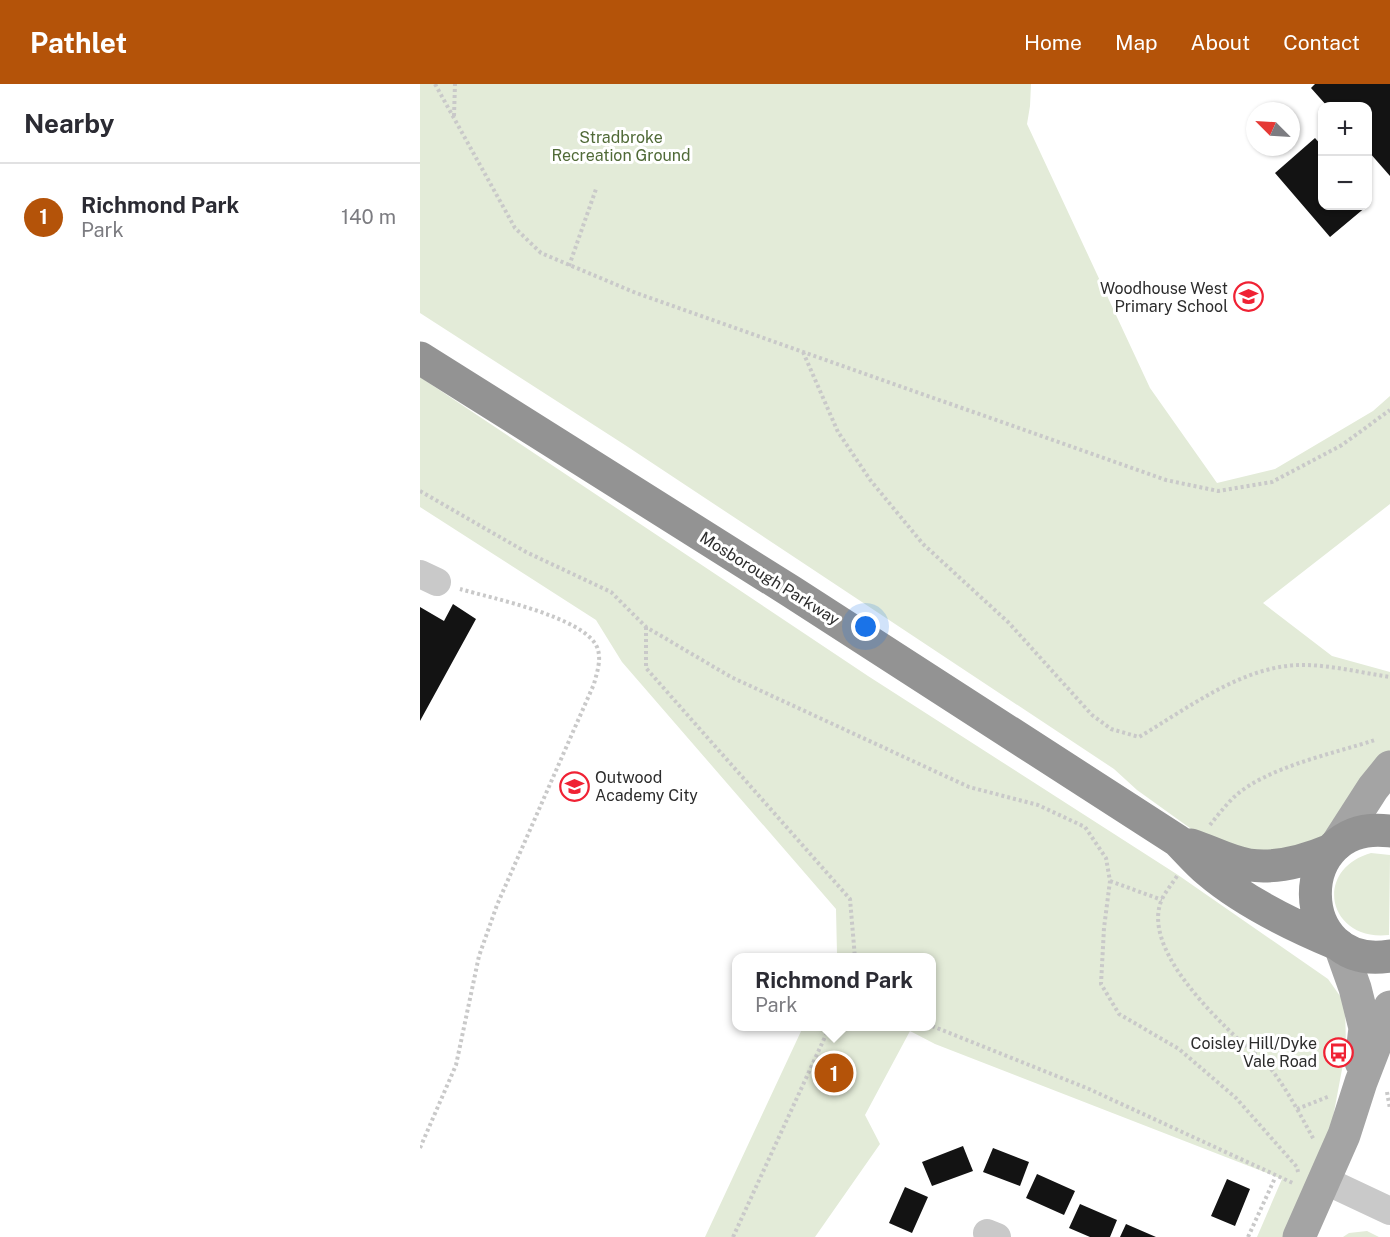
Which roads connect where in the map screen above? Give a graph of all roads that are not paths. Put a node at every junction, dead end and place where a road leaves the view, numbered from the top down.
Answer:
1 (420, 358) edge
2 (1383, 753) edge
3 (1390, 831) edge
4 (1178, 841) junction
5 (1334, 847) junction
6 (1337, 944) junction
7 (1390, 956) edge
8 (1390, 1007) edge
9 (1346, 1088) junction
10 (1316, 1188) junction
11 (1390, 1211) edge
12 (1299, 1237) edge

1 - 4 highway, Mosborough Parkway
2 - 5 main road
3 - 5 highway, Mosborough Parkway
4 - 5 highway, Mosborough Parkway
4 - 6 highway, Mosborough Parkway
5 - 6 highway
6 - 7 highway, Mosborough Parkway
6 - 9 main road
8 - 9 main road
9 - 10 main road
10 - 11 street
10 - 12 main road

